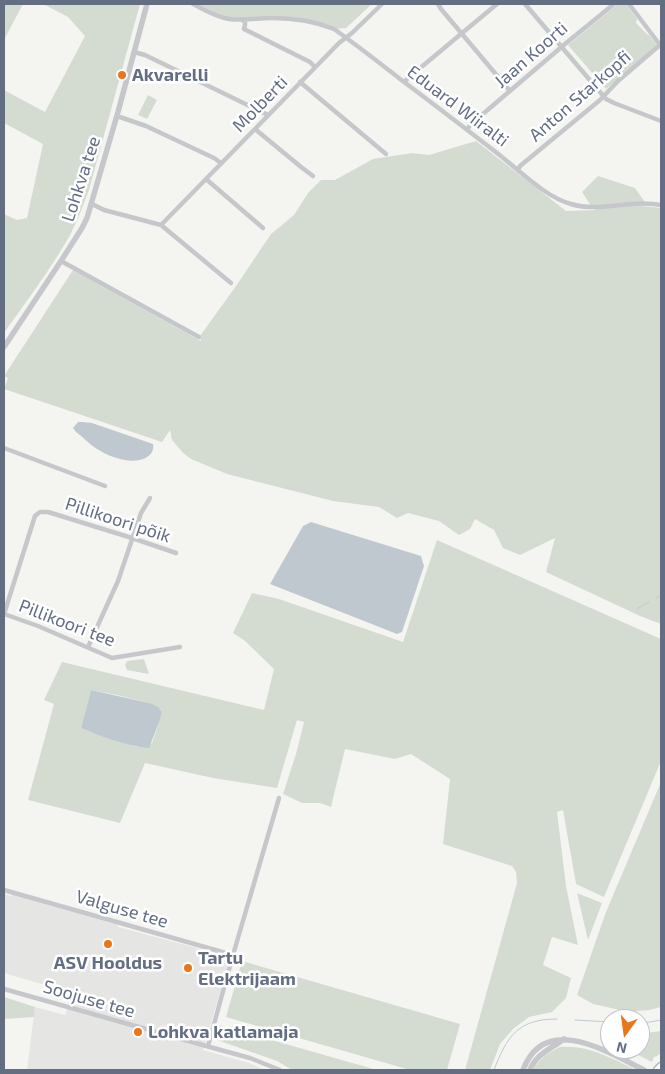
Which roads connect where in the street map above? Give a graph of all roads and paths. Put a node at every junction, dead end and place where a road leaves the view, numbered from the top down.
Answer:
1 (147, 4) edge
2 (193, 4) edge
3 (382, 4) edge
4 (438, 4) edge
5 (498, 4) edge
6 (525, 4) edge
7 (614, 4) edge
8 (629, 4) edge
9 (240, 20) junction
10 (462, 33) junction
11 (346, 38) junction
12 (661, 44) edge
13 (561, 47) junction
14 (134, 52) junction
15 (315, 67) junction
16 (300, 82) junction
17 (405, 82) junction
18 (510, 92) junction
19 (603, 96) junction
20 (268, 115) junction
21 (117, 116) junction
22 (661, 121) edge
23 (255, 129) junction
24 (467, 130) junction
25 (386, 154) dead end
26 (221, 163) junction
27 (518, 170) junction
28 (313, 176) dead end
29 (206, 179) junction
30 (92, 204) junction
31 (661, 205) edge
32 (161, 225) junction
33 (263, 228) dead end
34 (62, 261) junction
35 (231, 283) dead end
36 (199, 337) dead end
37 (4, 347) edge
38 (4, 448) edge
39 (105, 486) dead end
40 (150, 498) dead end
41 (132, 538) junction
42 (176, 553) dead end
43 (4, 614) edge
44 (180, 646) dead end
45 (88, 647) junction
46 (279, 798) dead end
47 (4, 890) edge
48 (233, 955) junction
49 (4, 990) edge
50 (564, 1040) junction
51 (208, 1046) junction
52 (661, 1066) edge
53 (280, 1070) edge
54 (523, 1070) edge
55 (530, 1070) edge
56 (644, 1070) edge
57 (657, 1070) edge

1 - 14 street, Lohkva tee
2 - 9 street, Eduard Wiiralti
3 - 11 street, Molberti
4 - 10 street
5 - 10 street
6 - 13 street
7 - 13 street, Jaan Koorti
8 - 12 street
9 - 11 street, Eduard Wiiralti
9 - 15 street
10 - 17 street
10 - 18 street
11 - 15 street, Molberti
11 - 17 street, Eduard Wiiralti
12 - 19 street, Anton Starkopfi
13 - 18 street, Jaan Koorti
13 - 19 street
14 - 20 street
14 - 21 street, Lohkva tee
15 - 16 street, Molberti
16 - 20 street, Molberti
16 - 25 street
17 - 24 street, Eduard Wiiralti
18 - 24 street, Jaan Koorti
19 - 22 street
19 - 27 street, Anton Starkopfi
20 - 23 street, Molberti
21 - 26 street
21 - 30 street, Lohkva tee
23 - 26 street, Molberti
23 - 28 street
24 - 27 street, Eduard Wiiralti
26 - 29 street, Molberti
27 - 31 street, Eduard Wiiralti
29 - 32 street, Molberti
29 - 33 street
30 - 32 street
30 - 34 street, Lohkva tee
32 - 35 street
34 - 36 street
34 - 37 street, Lohkva tee
38 - 39 street
40 - 41 street
41 - 42 street, Pillikoori põik
41 - 43 street, Pillikoori põik
41 - 45 street
43 - 45 street, Pillikoori tee
44 - 45 street, Pillikoori tee
46 - 48 street
47 - 48 street, Valguse tee
48 - 51 street
49 - 51 street, Soojuse tee
50 - 54 street
50 - 55 street
50 - 56 street
51 - 53 street, Soojuse tee
52 - 57 main road

